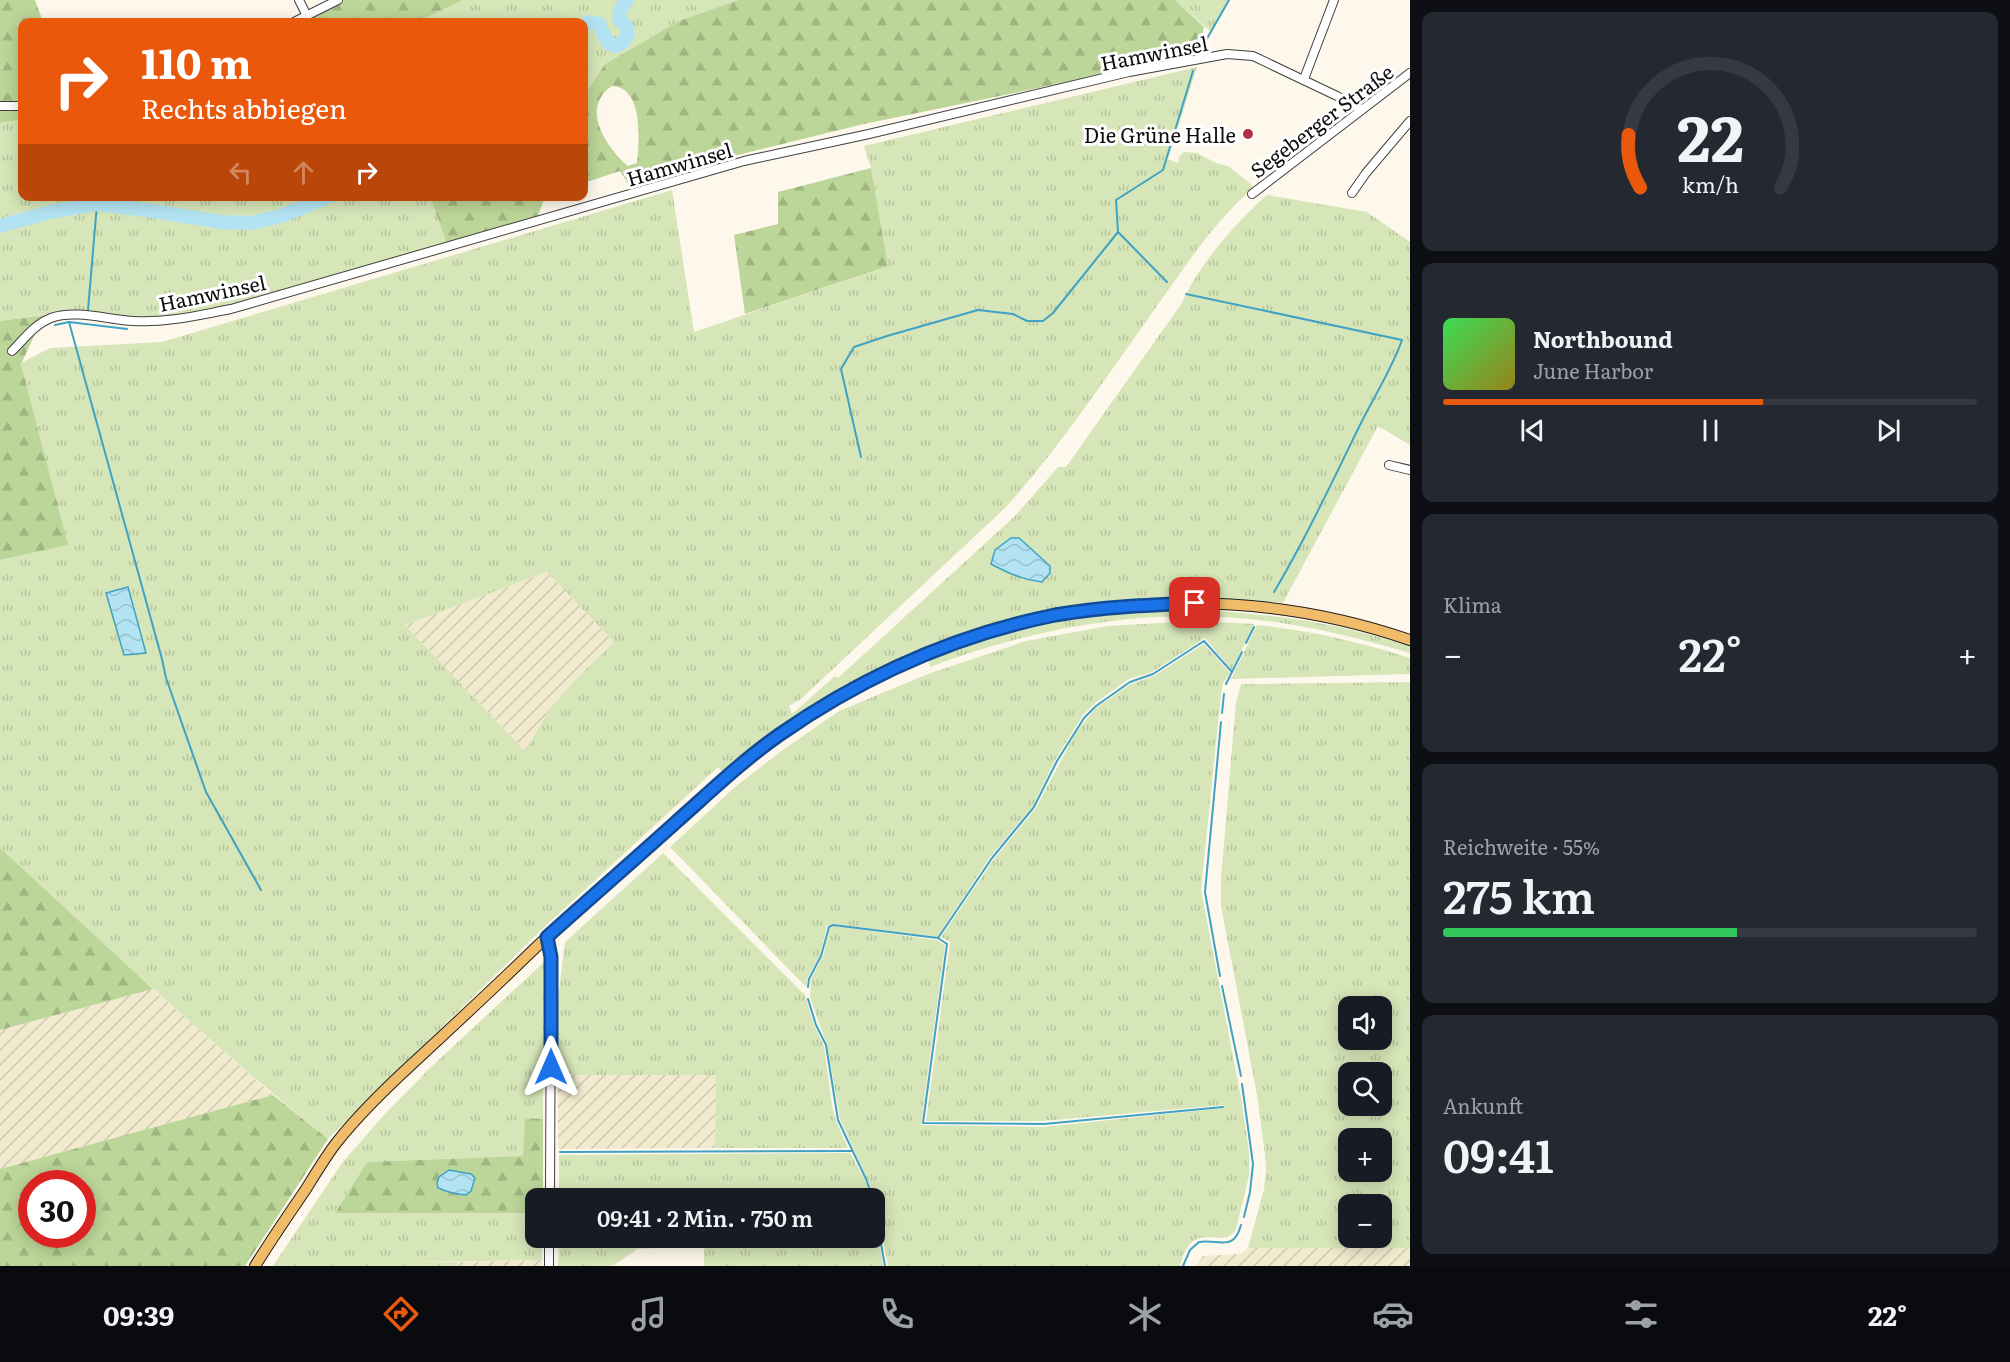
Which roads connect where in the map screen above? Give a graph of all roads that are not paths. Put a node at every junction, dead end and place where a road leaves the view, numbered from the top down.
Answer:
1 (298, 0) edge
2 (338, 0) edge
3 (1334, 0) edge
4 (307, 16) junction
5 (303, 18) edge
6 (1410, 73) edge
7 (1304, 79) junction
8 (0, 106) edge
9 (18, 106) edge
10 (1361, 110) junction
11 (1410, 121) edge
12 (1352, 193) dead end
13 (1252, 194) dead end
14 (12, 351) dead end
15 (1389, 465) dead end
16 (1410, 470) edge
17 (1410, 640) edge
18 (547, 937) junction
19 (550, 1188) edge
20 (549, 1248) edge
21 (255, 1266) edge
22 (549, 1266) edge

1 - 4 street
2 - 4 street
3 - 7 street
4 - 5 street
6 - 10 street, Segeberger Straße
7 - 10 street, Hamwinsel
7 - 14 street, Hamwinsel
8 - 9 street
10 - 13 street, Segeberger Straße
11 - 12 street
15 - 16 street
17 - 18 main road
18 - 19 street
18 - 21 main road
20 - 22 street

